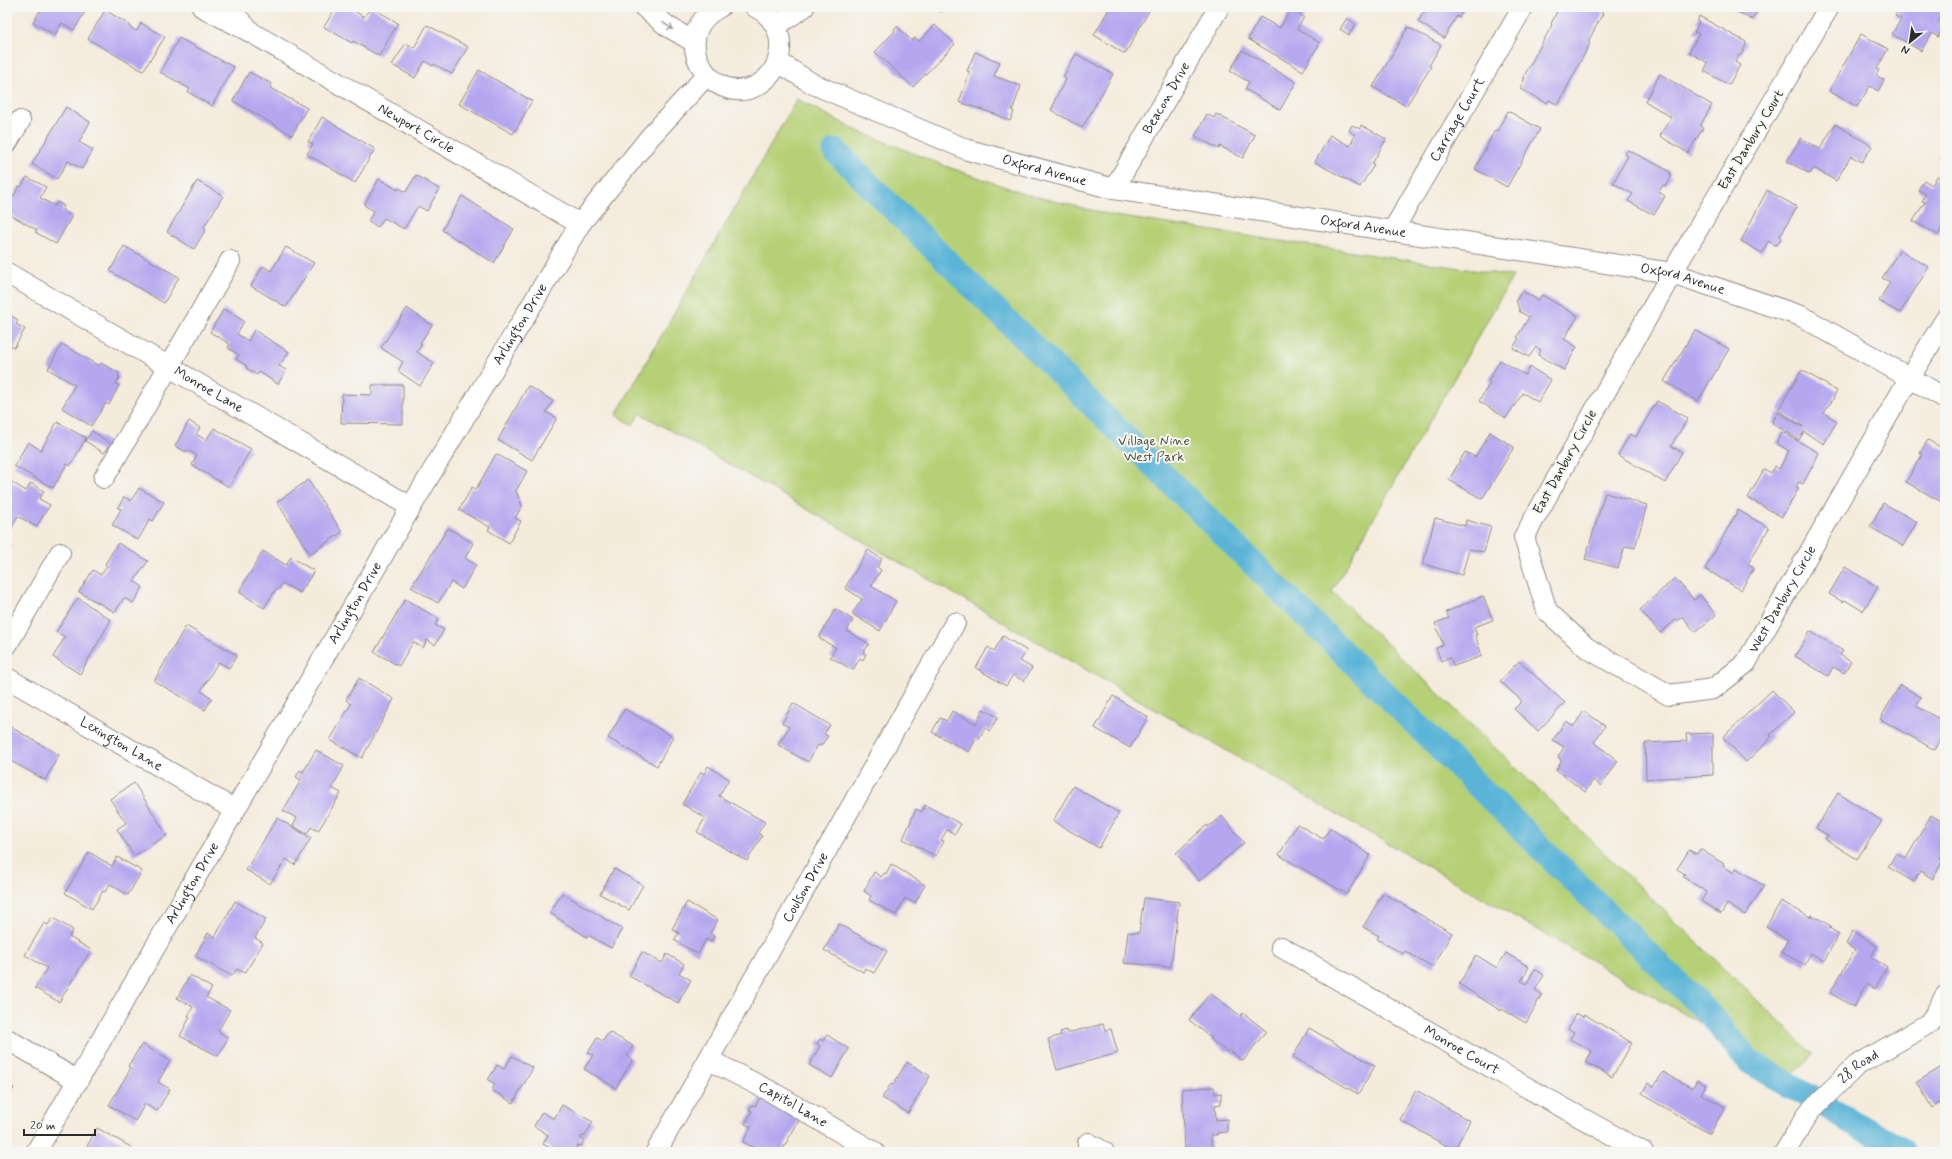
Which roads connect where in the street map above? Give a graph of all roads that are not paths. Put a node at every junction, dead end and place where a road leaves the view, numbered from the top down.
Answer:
1 (202, 7) edge
2 (227, 7) edge
3 (644, 7) edge
4 (720, 7) edge
5 (755, 7) edge
6 (804, 7) edge
7 (1219, 7) edge
8 (1523, 7) edge
9 (1829, 7) edge
10 (776, 26) junction
11 (252, 34) junction
12 (694, 42) junction
13 (778, 62) junction
14 (706, 76) junction
15 (20, 121) dead end
16 (7, 143) edge
17 (1114, 189) junction
18 (580, 224) junction
19 (1392, 232) junction
20 (230, 261) dead end
21 (7, 273) edge
22 (1672, 273) junction
23 (1945, 320) edge
24 (169, 366) junction
25 (1910, 377) junction
26 (1945, 398) edge
27 (104, 478) dead end
28 (411, 507) junction
29 (60, 553) dead end
30 (955, 623) dead end
31 (7, 644) edge
32 (1587, 648) joint
33 (7, 678) edge
34 (235, 810) junction
35 (1281, 947) dead end
36 (1945, 996) edge
37 (7, 1039) edge
38 (709, 1060) junction
39 (78, 1081) junction
40 (36, 1152) edge
41 (656, 1152) edge
42 (874, 1152) edge
43 (1643, 1152) edge
44 (1785, 1152) edge

1 - 11 street, Newport Circle
2 - 11 street, Newport Circle
3 -> 12 street
4 - 12 street
5 - 10 street
6 - 10 street
7 - 17 street, Beacon Drive
8 - 19 street, Carriage Court
9 - 22 street, East Danbury Court
10 - 13 street
11 - 18 street, Newport Circle
12 - 14 street
13 - 14 street
13 - 17 street, Oxford Avenue
14 - 18 street, Arlington Drive
15 - 16 street
17 - 19 street, Oxford Avenue
18 - 28 street, Arlington Drive
19 - 22 street, Oxford Avenue
20 - 24 street
21 - 24 street, Monroe Lane
22 - 25 street, Oxford Avenue
22 - 32 street, East Danbury Circle
23 - 25 street, West Danbury Circle
24 - 27 street
24 - 28 street, Monroe Lane
25 - 26 street, Oxford Avenue
25 - 32 street, West Danbury Circle
28 - 34 street, Arlington Drive
29 - 31 street
30 - 38 street, Coulson Drive
33 - 34 street, Lexington Lane
34 - 39 street, Arlington Drive
35 - 43 street, Monroe Court
36 - 44 street, 28 Road
37 - 39 street
38 - 41 street, Coulson Drive
38 - 42 street, Capitol Lane
39 - 40 street, Arlington Drive

